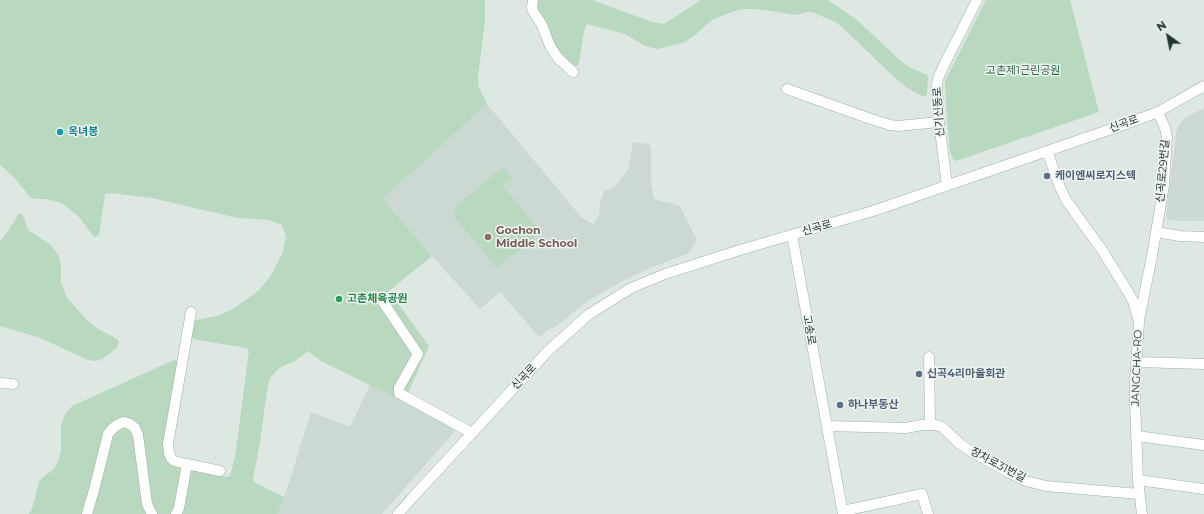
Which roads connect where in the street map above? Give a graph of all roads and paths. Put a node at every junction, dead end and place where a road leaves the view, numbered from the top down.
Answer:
1 (533, 0) edge
2 (976, 0) edge
3 (573, 72) dead end
4 (1204, 86) edge
5 (787, 89) dead end
6 (1158, 112) junction
7 (939, 122) junction
8 (1047, 152) junction
9 (946, 185) junction
10 (1156, 232) junction
11 (792, 235) junction
12 (1204, 237) edge
13 (381, 299) dead end
14 (191, 312) dead end
15 (1139, 322) junction
16 (929, 357) dead end
17 (1137, 362) junction
18 (1204, 364) edge
19 (0, 383) edge
20 (13, 384) dead end
21 (930, 424) junction
22 (827, 426) junction
23 (472, 433) junction
24 (1137, 436) junction
25 (1204, 445) edge
26 (187, 464) junction
27 (220, 471) dead end
28 (1138, 480) junction
29 (1204, 489) edge
30 (1139, 494) junction
31 (843, 512) edge
32 (87, 514) edge
33 (152, 514) edge
34 (176, 514) edge
35 (398, 514) edge
36 (928, 514) edge
37 (1142, 514) edge

1 - 3 street
2 - 7 street, 신기신동로
4 - 6 street, 신곡로
5 - 7 street
6 - 8 street, 신곡로
6 - 10 street, 신곡로29번길
7 - 9 street, 신기신동로
8 - 9 street, 신곡로
8 - 15 street, JANGCHA-RO
9 - 11 street, 신곡로
10 - 12 street
10 - 15 street, 신곡로29번길
11 - 22 street, 고송로
11 - 23 street, 신곡로
13 - 23 street
14 - 26 street
15 - 17 street, JANGCHA-RO
16 - 21 street
17 - 18 street
17 - 24 street, JANGCHA-RO
19 - 20 street
21 - 22 street
21 - 30 street, 장차로31번길
22 - 31 street, 고송로
23 - 35 street, 신곡로
24 - 25 street
24 - 28 street, JANGCHA-RO
26 - 27 street
26 - 34 street
28 - 29 street
28 - 30 street, JANGCHA-RO
30 - 37 street, JANGCHA-RO
31 - 36 street, 고송로
32 - 33 street

